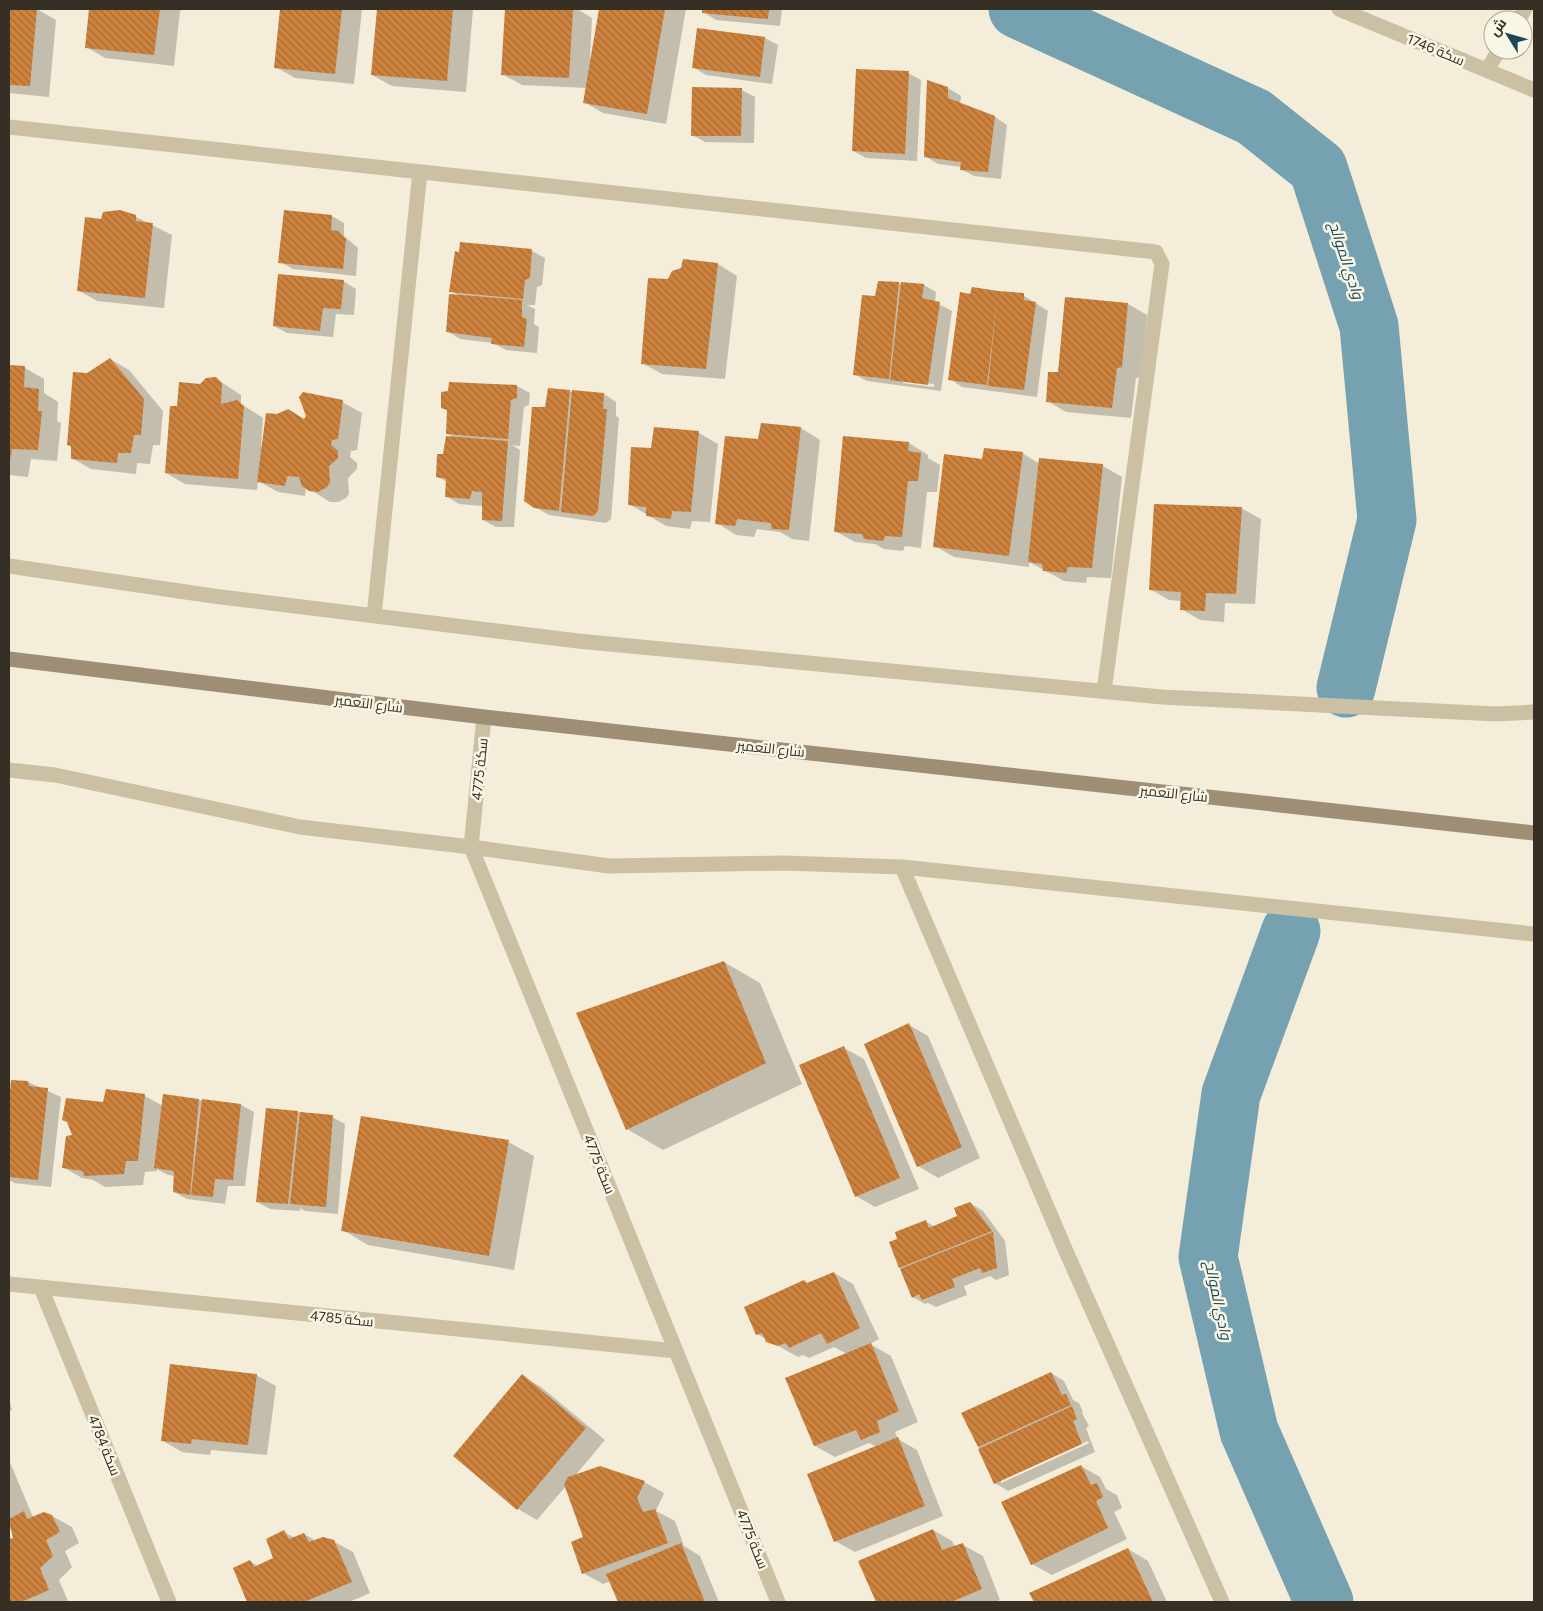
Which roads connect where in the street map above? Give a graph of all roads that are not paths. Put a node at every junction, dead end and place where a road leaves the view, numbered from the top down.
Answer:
1 (1339, 9) edge
2 (1493, 60) edge
3 (1487, 70) junction
4 (1534, 90) edge
5 (9, 127) edge
6 (420, 172) junction
7 (9, 566) edge
8 (374, 616) junction
9 (9, 659) edge
10 (1104, 691) junction
11 (1534, 712) edge
12 (484, 716) junction
13 (9, 770) edge
14 (1534, 833) edge
15 (471, 847) junction
16 (902, 867) junction
17 (1534, 934) edge
18 (9, 1284) edge
19 (41, 1288) junction
20 (676, 1351) junction
21 (169, 1602) edge
22 (778, 1602) edge
23 (1222, 1602) edge

1 - 3 street, سكة 1746
2 - 3 street
3 - 4 street, سكة 1746
5 - 6 street
6 - 8 street
6 - 10 street
7 - 8 street
8 - 10 street
9 - 12 main road, شارع التعمير
10 - 11 street
12 - 14 main road, شارع التعمير
12 - 15 street, سكة 4775
13 - 15 street
15 - 16 street
15 - 20 street, سكة 4775
16 - 17 street
16 - 23 street
18 - 19 street, سكة 4785
19 - 20 street, سكة 4785
19 - 21 street, سكة 4784
20 - 22 street, سكة 4775

